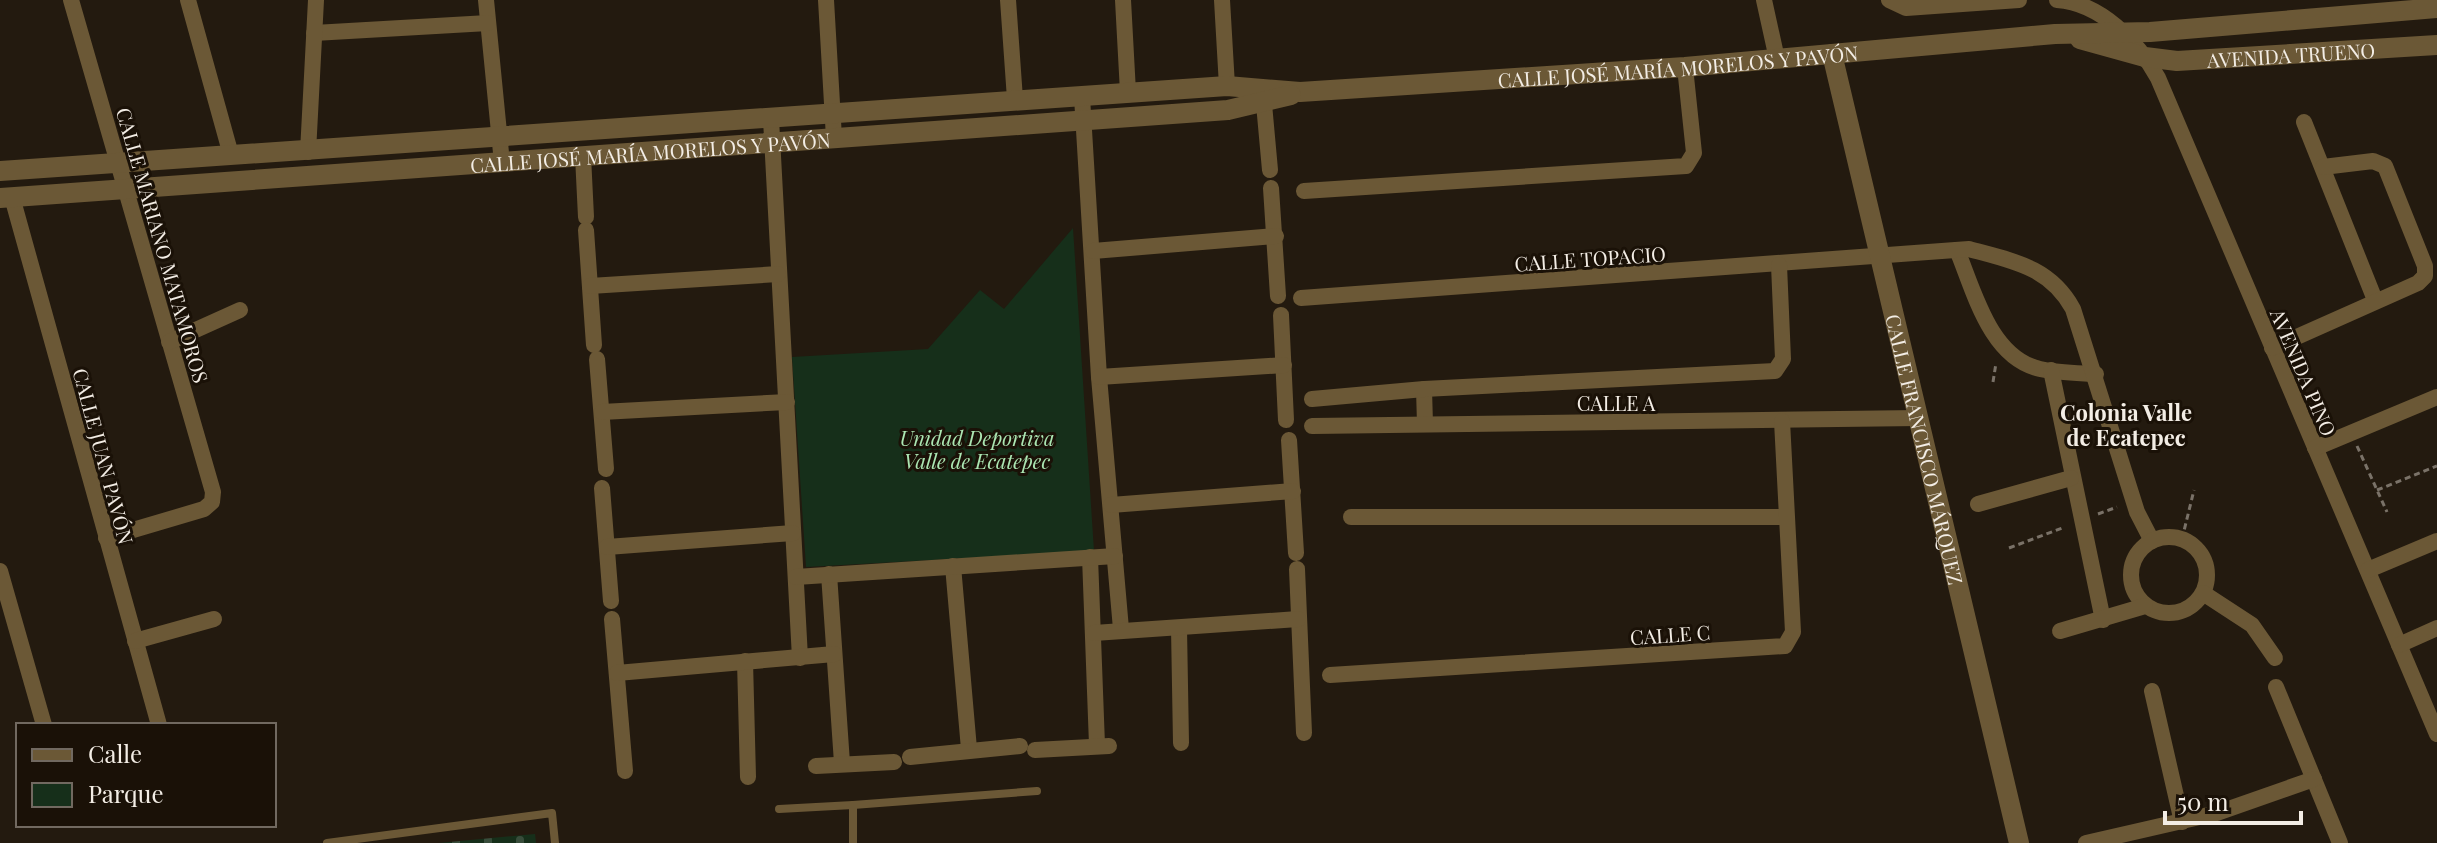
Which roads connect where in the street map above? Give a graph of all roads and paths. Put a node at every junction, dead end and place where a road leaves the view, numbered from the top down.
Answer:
1 (71, 0) edge
2 (188, 0) edge
3 (316, 0) edge
4 (486, 0) edge
5 (826, 0) edge
6 (1008, 0) edge
7 (1123, 0) edge
8 (1222, 0) edge
9 (1764, 0) edge
10 (2019, 0) edge
11 (2057, 0) edge
12 (1890, 1) edge
13 (2437, 8) edge
14 (488, 23) junction
15 (2123, 32) junction
16 (314, 33) junction
17 (2055, 34) junction
18 (2437, 45) edge
19 (1832, 54) junction
20 (2145, 57) junction
21 (1777, 59) junction
22 (1685, 67) junction
23 (1227, 86) junction
24 (1128, 92) junction
25 (1263, 95) junction
26 (1082, 97) junction
27 (1015, 99) junction
28 (833, 115) junction
29 (771, 119) junction
30 (1084, 120) junction
31 (2304, 122) dead end
32 (498, 137) junction
33 (834, 138) junction
34 (772, 142) junction
35 (308, 152) junction
36 (231, 155) junction
37 (583, 156) junction
38 (502, 163) junction
39 (119, 164) junction
40 (1, 167) edge
41 (2323, 167) junction
42 (1270, 170) dead end
43 (1271, 188) dead end
44 (126, 189) junction
45 (1304, 191) dead end
46 (6, 198) edge
47 (1276, 236) junction
48 (1957, 250) junction
49 (1093, 251) junction
50 (1881, 258) junction
51 (1779, 265) junction
52 (778, 274) junction
53 (590, 286) junction
54 (1278, 296) dead end
55 (1301, 298) dead end
56 (2375, 300) junction
57 (240, 310) dead end
58 (1281, 315) dead end
59 (169, 342) junction
60 (2272, 348) junction
61 (1284, 365) junction
62 (2051, 370) junction
63 (2096, 374) junction
64 (1099, 377) junction
65 (1424, 389) junction
66 (2437, 397) edge
67 (1312, 399) dead end
68 (787, 402) junction
69 (602, 412) junction
70 (1919, 418) junction
71 (1286, 420) dead end
72 (1782, 421) junction
73 (1425, 424) junction
74 (1312, 426) dead end
75 (2350, 432) junction
76 (1289, 440) dead end
77 (2315, 448) junction
78 (2437, 466) edge
79 (606, 469) dead end
80 (2071, 478) junction
81 (602, 488) dead end
82 (2194, 490) dead end
83 (2377, 490) junction
84 (1293, 491) junction
85 (1978, 504) dead end
86 (1111, 505) junction
87 (2387, 512) dead end
88 (1351, 517) dead end
89 (1786, 517) junction
90 (793, 533) junction
91 (106, 538) junction
92 (2182, 539) junction
93 (2152, 541) junction
94 (2437, 541) edge
95 (607, 547) junction
96 (1115, 556) junction
97 (1090, 557) junction
98 (953, 566) junction
99 (2368, 570) junction
100 (0, 571) edge
101 (829, 574) junction
102 (796, 577) junction
103 (2203, 593) junction
104 (611, 601) dead end
105 (2145, 606) junction
106 (214, 619) dead end
107 (612, 619) dead end
108 (1298, 619) junction
109 (2103, 620) junction
110 (1179, 628) junction
111 (2437, 628) edge
112 (1121, 629) junction
113 (2060, 631) dead end
114 (1094, 633) junction
115 (135, 641) junction
116 (2399, 645) junction
117 (834, 654) junction
118 (800, 658) junction
119 (2275, 658) dead end
120 (745, 661) junction
121 (617, 673) junction
122 (1330, 675) dead end
123 (2276, 687) dead end
124 (2152, 691) dead end
125 (43, 723) edge
126 (158, 723) edge
127 (1304, 733) dead end
128 (2437, 734) edge
129 (1181, 743) dead end
130 (969, 749) junction
131 (842, 763) junction
132 (816, 766) dead end
133 (625, 771) dead end
134 (748, 777) dead end
135 (2314, 779) junction
136 (1037, 791) dead end
137 (853, 805) junction
138 (779, 809) dead end
139 (2182, 822) junction
140 (327, 843) edge
141 (555, 843) edge
142 (853, 843) edge
143 (2019, 843) edge
144 (2086, 843) edge
145 (2340, 843) edge

1 - 39 street, CALLE MARIANO MATAMOROS
2 - 36 street
3 - 16 street
4 - 14 street
5 - 28 street
6 - 27 street
7 - 24 street
8 - 23 street
9 - 21 street
10 - 12 street
11 - 15 street, AVENIDA PINO
13 - 15 street, AVENIDA TRUENO
14 - 16 street
14 - 32 street
15 - 17 street, CALLE JOSÉ MARÍA MORELOS Y PAVÓN
15 - 20 street, AVENIDA PINO
16 - 35 street
17 - 19 street, CALLE JOSÉ MARÍA MORELOS Y PAVÓN
17 - 20 street, CALLE JOSÉ MARÍA MORELOS Y PAVÓN
18 - 20 street, AVENIDA TRUENO
19 - 21 street, CALLE JOSÉ MARÍA MORELOS Y PAVÓN
19 - 50 street, CALLE FRANCISCO MÁRQUEZ
20 - 60 street, AVENIDA PINO
21 - 22 street, CALLE JOSÉ MARÍA MORELOS Y PAVÓN
22 - 25 street, CALLE JOSÉ MARÍA MORELOS Y PAVÓN
22 - 45 street
23 - 24 street, CALLE JOSÉ MARÍA MORELOS Y PAVÓN
23 - 25 street, CALLE JOSÉ MARÍA MORELOS Y PAVÓN
24 - 26 street, CALLE JOSÉ MARÍA MORELOS Y PAVÓN
25 - 30 street, CALLE JOSÉ MARÍA MORELOS Y PAVÓN
25 - 42 street
26 - 27 street, CALLE JOSÉ MARÍA MORELOS Y PAVÓN
26 - 30 street
27 - 28 street, CALLE JOSÉ MARÍA MORELOS Y PAVÓN
28 - 29 street, CALLE JOSÉ MARÍA MORELOS Y PAVÓN
28 - 33 street
29 - 32 street, CALLE JOSÉ MARÍA MORELOS Y PAVÓN
29 - 34 street
30 - 33 street, CALLE JOSÉ MARÍA MORELOS Y PAVÓN
30 - 49 street
31 - 41 street
32 - 35 street, CALLE JOSÉ MARÍA MORELOS Y PAVÓN
32 - 38 street
33 - 34 street, CALLE JOSÉ MARÍA MORELOS Y PAVÓN
34 - 37 street, CALLE JOSÉ MARÍA MORELOS Y PAVÓN
34 - 52 street
35 - 36 street, CALLE JOSÉ MARÍA MORELOS Y PAVÓN
36 - 39 street, CALLE JOSÉ MARÍA MORELOS Y PAVÓN
37 - 38 street, CALLE JOSÉ MARÍA MORELOS Y PAVÓN
37 - 53 street
38 - 44 street, CALLE JOSÉ MARÍA MORELOS Y PAVÓN
39 - 40 street, CALLE JOSÉ MARÍA MORELOS Y PAVÓN
39 - 44 street, CALLE MARIANO MATAMOROS
41 - 56 street
41 - 56 street
43 - 47 street
44 - 46 street, CALLE JOSÉ MARÍA MORELOS Y PAVÓN
44 - 59 street, CALLE MARIANO MATAMOROS
46 - 91 street, CALLE JUAN PAVÓN
47 - 49 street
47 - 54 street
48 - 50 street, CALLE TOPACIO
48 - 62 street
48 - 63 street, CALLE TOPACIO
49 - 64 street
50 - 51 street, CALLE TOPACIO
50 - 70 street, CALLE FRANCISCO MÁRQUEZ
51 - 55 street, CALLE TOPACIO
51 - 65 street
52 - 53 street
52 - 68 street
53 - 69 street
56 - 60 street
57 - 59 street
58 - 61 street
59 - 91 street, CALLE MARIANO MATAMOROS
60 - 77 street, AVENIDA PINO
61 - 64 street
61 - 71 street
62 - 63 street
62 - 80 street
63 - 93 street, CALLE TOPACIO
64 - 86 street
65 - 67 street
65 - 73 street
66 - 75 street
68 - 69 street
68 - 90 street
69 - 79 street
70 - 72 street, CALLE A
70 - 143 street, CALLE FRANCISCO MÁRQUEZ
72 - 73 street, CALLE A
72 - 89 street, CALLE C
73 - 74 street, CALLE A
75 - 77 street
75 - 83 path
76 - 84 street
77 - 99 street, AVENIDA PINO
78 - 83 path
80 - 85 street
80 - 109 street
81 - 95 street
82 - 92 path
83 - 87 path
84 - 86 street
84 - 108 street
86 - 96 street
88 - 89 street
89 - 122 street, CALLE C
90 - 95 street
90 - 102 street
91 - 115 street, CALLE JUAN PAVÓN
92 - 93 street
92 - 103 street
93 - 105 street
94 - 99 street
95 - 104 street
96 - 97 street
96 - 112 street
97 - 98 street
97 - 114 street
98 - 101 street
98 - 130 street
99 - 116 street, AVENIDA PINO
100 - 125 street
101 - 102 street
101 - 117 street
102 - 118 street
103 - 105 street
103 - 119 street
105 - 109 street
106 - 115 street
107 - 121 street
108 - 110 street
108 - 127 street
109 - 113 street
110 - 112 street
110 - 129 street
111 - 116 street
112 - 114 street
114 - 130 street
115 - 126 street, CALLE JUAN PAVÓN
116 - 128 street, AVENIDA PINO
117 - 118 street
117 - 131 street
118 - 120 street
120 - 121 street
120 - 134 street
121 - 133 street
123 - 135 street
124 - 139 street
130 - 131 street
131 - 132 street
135 - 139 street
135 - 145 street
136 - 137 lane
137 - 138 lane
137 - 142 lane
139 - 144 street
140 - 141 lane

